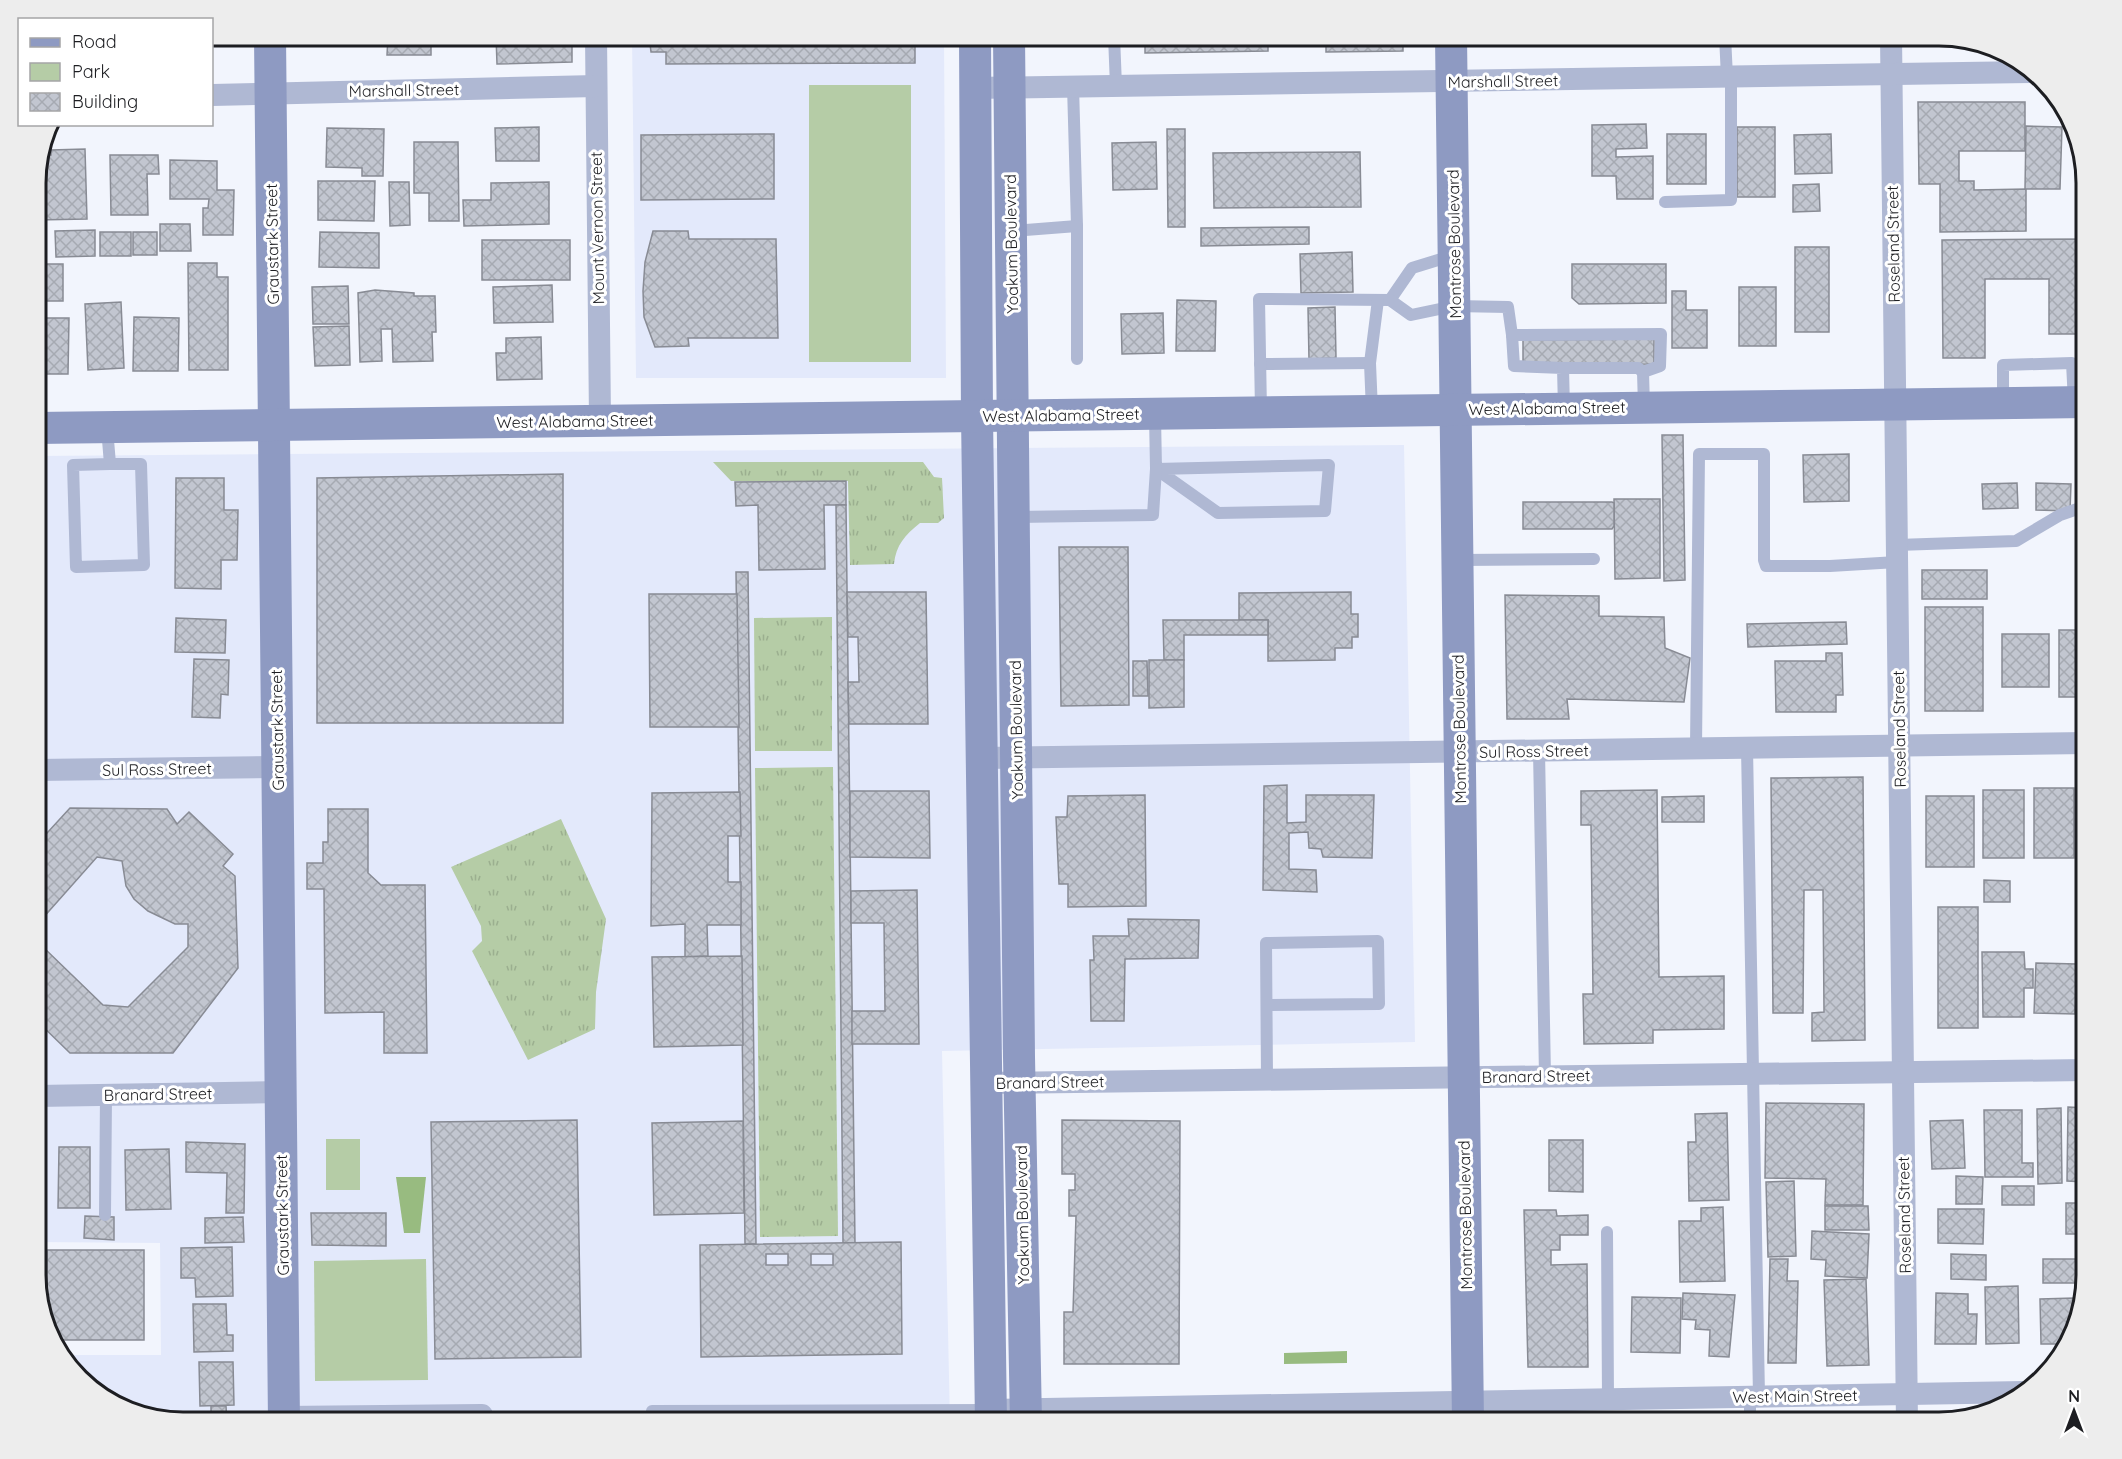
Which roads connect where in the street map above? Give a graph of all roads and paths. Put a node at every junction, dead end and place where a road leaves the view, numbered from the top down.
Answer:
1 (270, 46) edge
2 (596, 46) edge
3 (975, 46) edge
4 (1009, 46) edge
5 (1114, 46) edge
6 (1451, 46) edge
7 (1726, 46) edge
8 (1891, 46) edge
9 (2018, 72) edge
10 (1891, 74) junction
11 (1729, 77) junction
12 (1452, 81) junction
13 (596, 86) junction
14 (1073, 86) junction
15 (1116, 86) junction
16 (1009, 87) junction
17 (975, 88) junction
18 (271, 93) junction
19 (213, 95) edge
20 (1665, 202) dead end
21 (1077, 226) junction
22 (1011, 231) junction
23 (1454, 255) junction
24 (1384, 300) junction
25 (1454, 306) junction
26 (1512, 335) junction
27 (1077, 359) dead end
28 (1370, 363) junction
29 (1260, 364) junction
30 (1563, 368) junction
31 (1643, 372) junction
32 (2076, 402) edge
33 (1895, 404) junction
34 (1644, 407) junction
35 (1564, 408) junction
36 (1455, 410) junction
37 (1372, 411) junction
38 (1261, 412) junction
39 (1155, 414) junction
40 (977, 416) junction
41 (1013, 416) junction
42 (600, 420) junction
43 (274, 425) junction
44 (107, 427) junction
45 (47, 428) edge
46 (111, 464) junction
47 (1156, 468) junction
48 (2076, 509) edge
49 (1014, 517) junction
50 (1897, 553) junction
51 (1594, 558) dead end
52 (1458, 560) junction
53 (2076, 743) edge
54 (1899, 746) junction
55 (1696, 748) junction
56 (1747, 748) junction
57 (1539, 751) junction
58 (1459, 752) junction
59 (982, 758) junction
60 (1016, 758) junction
61 (277, 767) junction
62 (47, 770) edge
63 (1267, 1005) junction
64 (2076, 1070) edge
65 (1903, 1071) junction
66 (1752, 1073) junction
67 (1545, 1076) junction
68 (1463, 1077) junction
69 (1267, 1078) junction
70 (986, 1083) junction
71 (1019, 1083) junction
72 (280, 1092) junction
73 (106, 1095) junction
74 (47, 1096) edge
75 (105, 1215) dead end
76 (1608, 1232) dead end
77 (2010, 1392) edge
78 (1906, 1394) junction
79 (1754, 1396) junction
80 (1608, 1399) junction
81 (652, 1411) dead end
82 (284, 1412) edge
83 (708, 1412) edge
84 (991, 1412) edge
85 (1026, 1412) edge
86 (1467, 1412) edge
87 (1477, 1412) edge
88 (1752, 1412) edge
89 (1907, 1412) edge

1 - 18 street, Graustark Street
2 - 13 street, Mount Vernon Street
3 - 17 street, Yoakum Boulevard
4 - 16 street, Yoakum Boulevard
5 - 15 lane
6 - 12 street, Montrose Boulevard
7 - 11 lane
8 - 10 street, Roseland Street
9 - 10 street, Marshall Street
10 - 11 street, Marshall Street
10 - 33 street, Roseland Street
11 - 12 street, Marshall Street
11 - 20 lane
12 - 15 street, Marshall Street
12 - 23 street, Montrose Boulevard
13 - 18 street, Marshall Street
13 - 42 street, Mount Vernon Street
14 - 15 street, Marshall Street
14 - 16 street, Marshall Street
14 - 21 lane
16 - 17 street, Marshall Street
16 - 22 street, Yoakum Boulevard
17 - 40 street, Yoakum Boulevard
18 - 19 street, Marshall Street
18 - 43 street, Graustark Street
21 - 22 lane
21 - 27 lane
22 - 41 street, Yoakum Boulevard
23 - 24 lane
23 - 25 street, Montrose Boulevard
24 - 25 lane
24 - 28 lane
24 - 29 lane
25 - 26 lane
25 - 36 street, Montrose Boulevard
26 - 30 lane
26 - 31 lane
28 - 29 lane
28 - 37 lane
29 - 38 lane
30 - 31 lane
30 - 35 lane
31 - 34 lane
32 - 33 street, West Alabama Street
33 - 34 street, West Alabama Street
33 - 50 street, Roseland Street
34 - 35 street, West Alabama Street
35 - 36 street, West Alabama Street
36 - 37 street, West Alabama Street
36 - 52 street, Montrose Boulevard
37 - 38 street, West Alabama Street
38 - 39 street, West Alabama Street
39 - 41 street, West Alabama Street
39 - 47 lane
40 - 41 street, West Alabama Street
40 - 42 street, West Alabama Street
40 - 59 street, Yoakum Boulevard
41 - 49 street, Yoakum Boulevard
42 - 43 street, West Alabama Street
43 - 44 street, West Alabama Street
43 - 61 street, Graustark Street
44 - 45 street, West Alabama Street
44 - 46 lane
46 - 46 lane
47 - 47 lane
47 - 49 lane
48 - 50 lane
49 - 60 street, Yoakum Boulevard
50 - 54 street, Roseland Street
50 - 55 lane
51 - 52 lane
52 - 58 street, Montrose Boulevard
53 - 54 street, Sul Ross Street
54 - 56 street, Sul Ross Street
54 - 65 street, Roseland Street
55 - 56 street, Sul Ross Street
55 - 57 street, Sul Ross Street
56 - 66 lane
57 - 58 street, Sul Ross Street
57 - 67 lane
58 - 60 street, Sul Ross Street
58 - 68 street, Montrose Boulevard
59 - 60 street, Sul Ross Street
59 - 70 street, Yoakum Boulevard
60 - 71 street, Yoakum Boulevard
61 - 62 street, Sul Ross Street
61 - 72 street, Graustark Street
63 - 63 lane
63 - 69 lane
64 - 65 street, Branard Street
65 - 66 street, Branard Street
65 - 78 street, Roseland Street
66 - 67 street, Branard Street
66 - 79 lane
67 - 68 street, Branard Street
68 - 69 street, Branard Street
68 - 86 street, Montrose Boulevard
69 - 71 street, Branard Street
70 - 71 street, Branard Street
70 - 84 street, Yoakum Boulevard
71 - 85 street, Yoakum Boulevard
72 - 73 street, Branard Street
72 - 82 street, Graustark Street
73 - 74 street, Branard Street
73 - 75 lane
76 - 80 lane
77 - 78 street, West Main Street
78 - 79 street, West Main Street
78 - 89 street, Roseland Street
79 - 80 street, West Main Street
79 - 88 lane
80 - 87 street, West Main Street
81 - 83 lane

